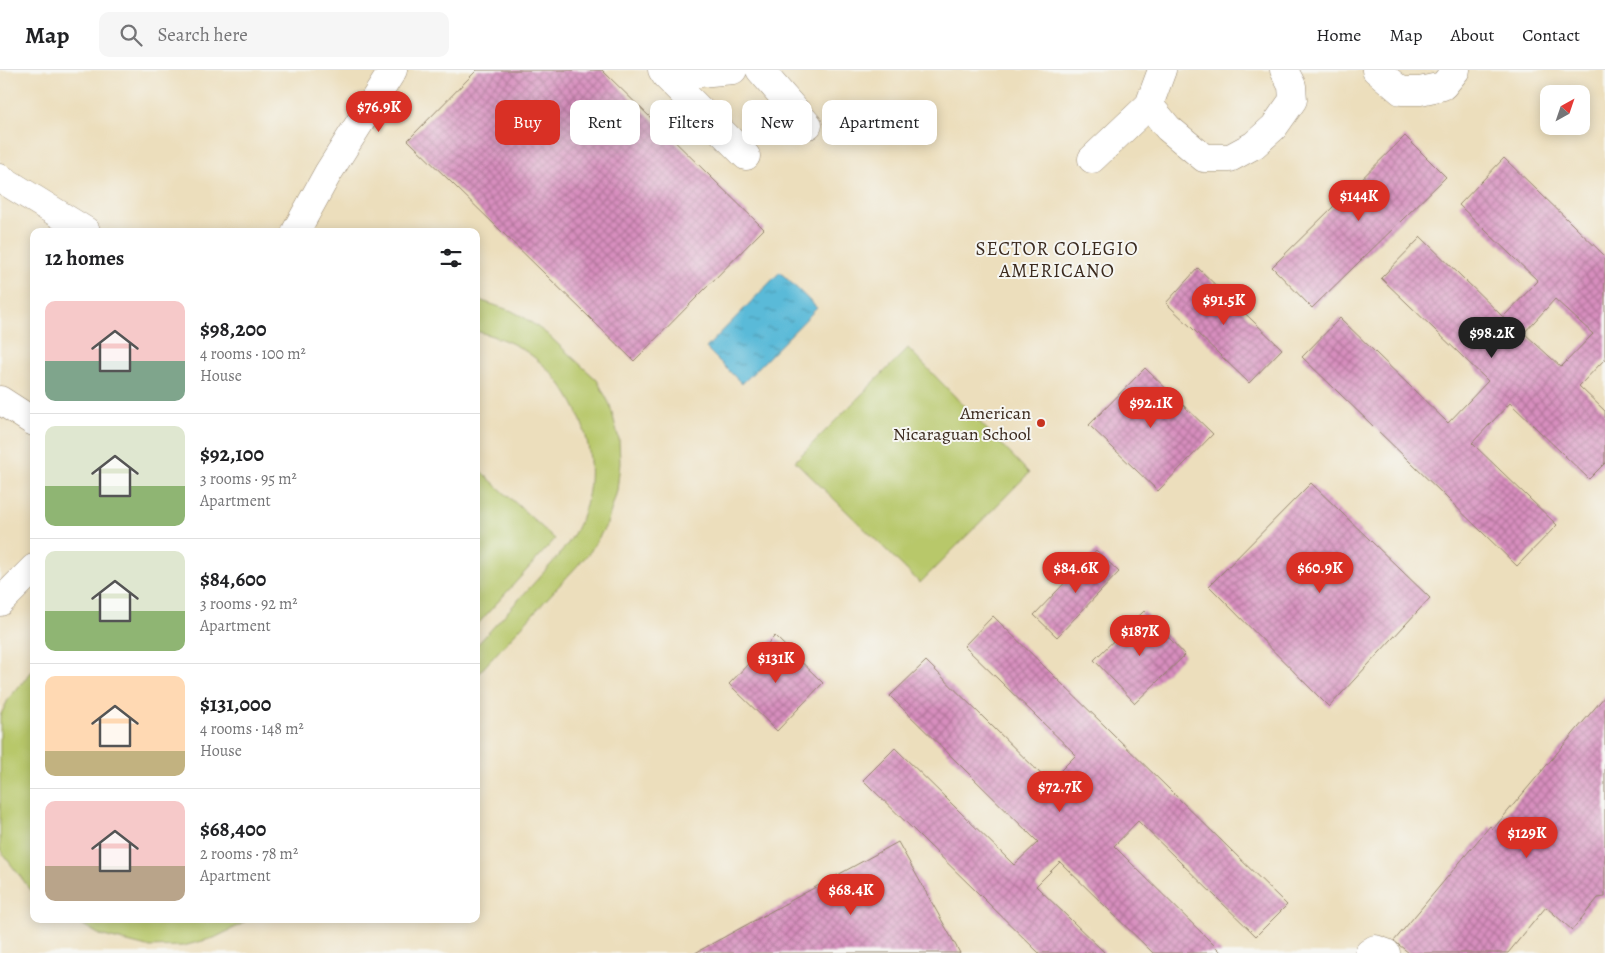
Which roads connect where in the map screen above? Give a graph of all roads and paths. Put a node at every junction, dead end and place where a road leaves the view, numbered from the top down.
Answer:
1 (393, 70) edge
2 (732, 70) edge
3 (760, 70) edge
4 (1162, 70) edge
5 (1285, 70) edge
6 (1376, 70) edge
7 (1456, 70) edge
8 (664, 73) edge
9 (786, 100) edge
10 (1149, 105) junction
11 (746, 156) dead end
12 (1092, 159) dead end
13 (0, 178) edge
14 (81, 228) edge
15 (298, 228) edge
16 (0, 400) edge
17 (30, 419) edge
18 (30, 572) edge
19 (0, 602) edge
20 (1368, 953) edge
21 (1386, 953) edge

1 - 15 street
2 - 8 street
3 - 9 street
4 - 10 street
5 - 10 street
6 - 7 street
8 - 11 street
10 - 12 street
13 - 14 street
16 - 17 street
18 - 19 street
20 - 21 street

